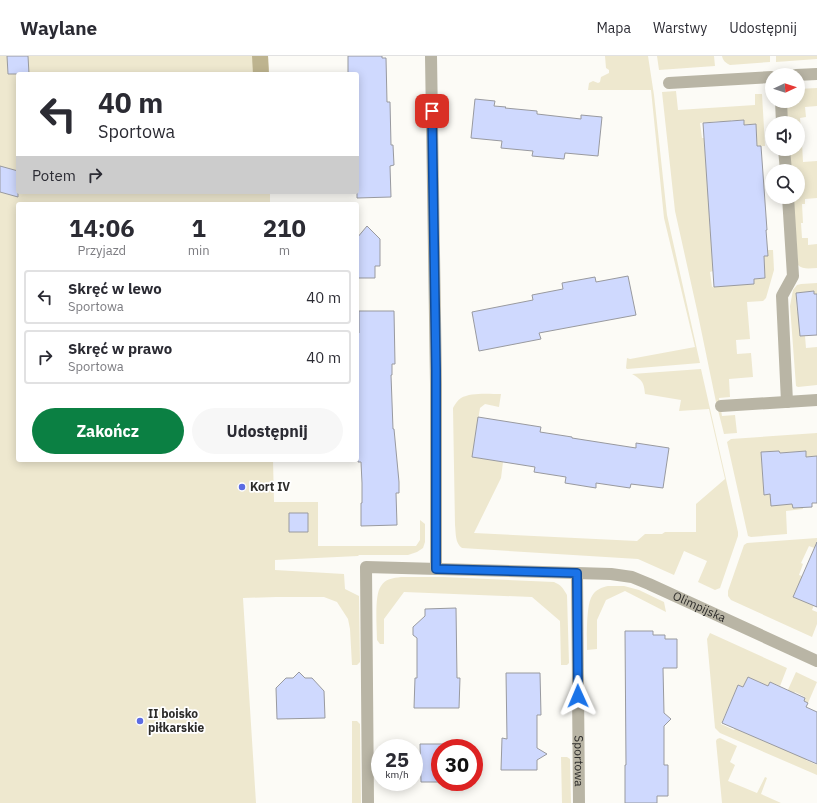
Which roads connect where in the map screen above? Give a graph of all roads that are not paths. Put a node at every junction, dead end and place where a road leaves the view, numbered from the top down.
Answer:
1 (431, 56) edge
2 (817, 74) edge
3 (805, 75) edge
4 (765, 77) edge
5 (669, 83) dead end
6 (788, 204) edge
7 (817, 400) edge
8 (786, 402) junction
9 (721, 406) dead end
10 (436, 569) junction
11 (577, 573) junction
12 (817, 661) edge
13 (368, 803) edge
14 (579, 803) edge

1 - 10 street
2 - 3 street
4 - 5 street
6 - 8 street
7 - 8 street
8 - 9 street
10 - 11 street
10 - 13 street
11 - 12 street, Olimpijska
11 - 14 street, Sportowa

